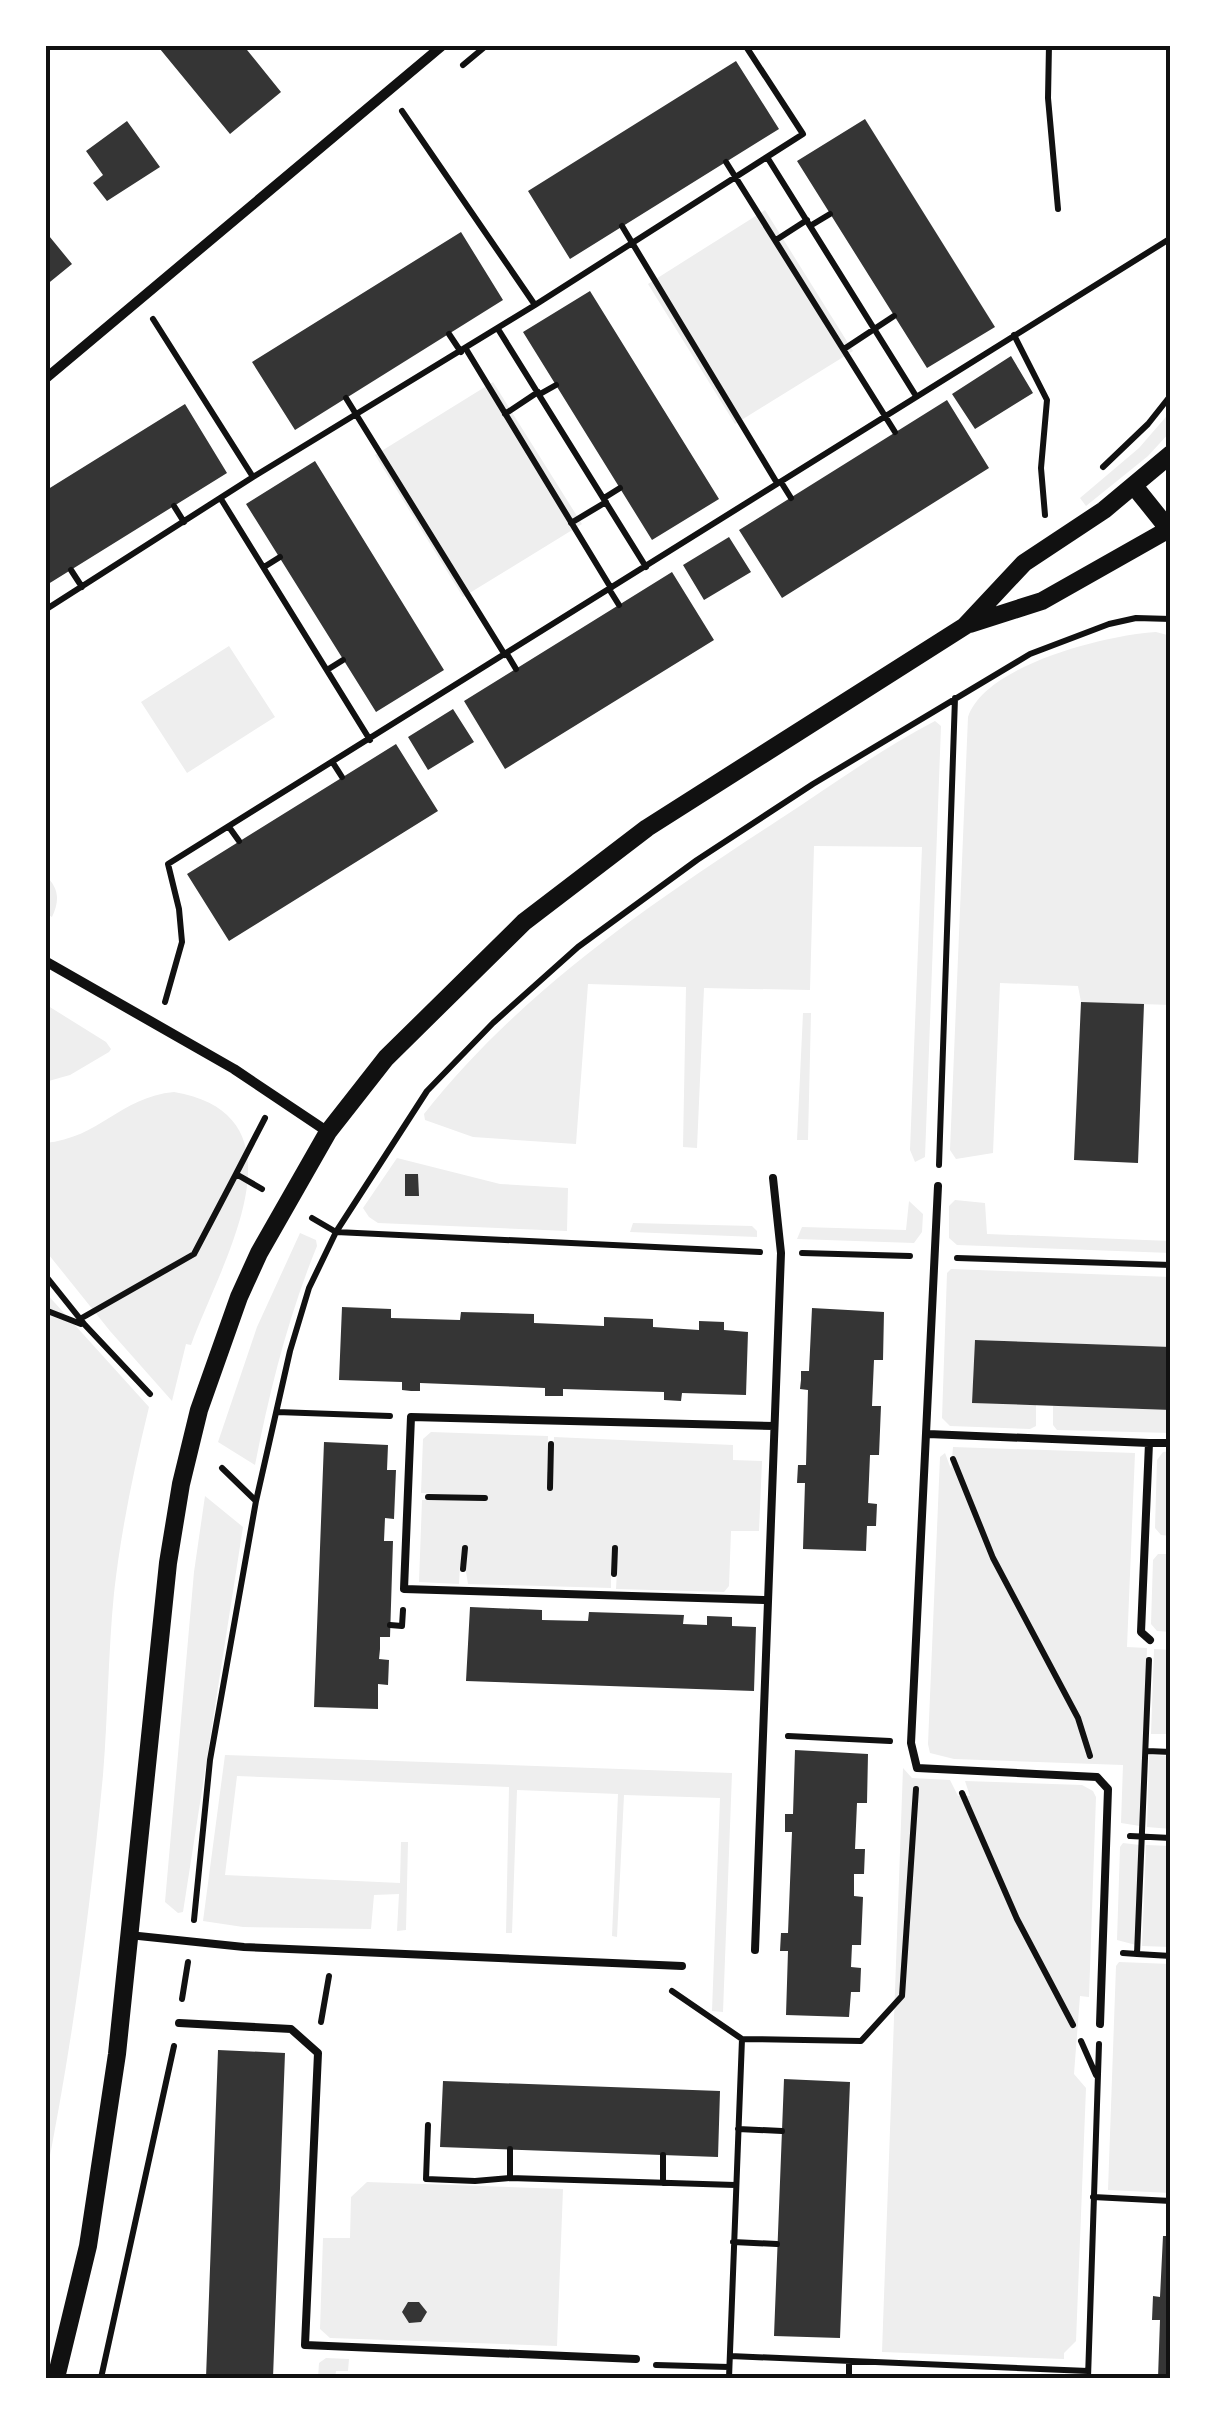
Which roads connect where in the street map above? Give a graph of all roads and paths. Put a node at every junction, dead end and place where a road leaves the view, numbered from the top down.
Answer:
1 (443, 45) edge
2 (745, 45) edge
3 (1049, 45) edge
4 (404, 114) dead end
5 (767, 157) junction
6 (726, 162) dead end
7 (736, 177) junction
8 (1058, 209) dead end
9 (830, 214) dead end
10 (808, 223) junction
11 (622, 226) dead end
12 (1171, 238) edge
13 (776, 240) junction
14 (632, 242) junction
15 (535, 305) junction
16 (894, 316) dead end
17 (154, 320) dead end
18 (498, 329) junction
19 (874, 329) junction
20 (449, 334) dead end
21 (1014, 335) junction
22 (844, 349) junction
23 (463, 350) junction
24 (45, 379) edge
25 (556, 384) dead end
26 (539, 394) junction
27 (1171, 395) edge
28 (916, 396) junction
29 (346, 398) dead end
30 (505, 414) junction
31 (357, 416) junction
32 (885, 416) junction
33 (896, 432) dead end
34 (1171, 454) edge
35 (1095, 474) dead end
36 (253, 477) junction
37 (779, 482) junction
38 (1134, 486) junction
39 (620, 488) dead end
40 (791, 498) dead end
41 (221, 499) junction
42 (604, 500) junction
43 (174, 506) dead end
44 (1058, 506) dead end
45 (184, 522) junction
46 (571, 522) junction
47 (1170, 530) edge
48 (280, 557) dead end
49 (646, 566) junction
50 (264, 567) junction
51 (71, 570) dead end
52 (82, 587) junction
53 (610, 589) junction
54 (619, 604) dead end
55 (45, 610) edge
56 (1171, 619) edge
57 (964, 626) junction
58 (506, 655) junction
59 (344, 660) dead end
60 (516, 669) dead end
61 (326, 670) junction
62 (955, 696) junction
63 (370, 740) junction
64 (333, 763) junction
65 (342, 778) dead end
66 (230, 827) junction
67 (239, 842) dead end
68 (45, 961) edge
69 (166, 1000) dead end
70 (276, 1097) junction
71 (328, 1132) junction
72 (236, 1174) junction
73 (773, 1178) dead end
74 (938, 1186) joint
75 (287, 1203) junction
76 (45, 1276) edge
77 (45, 1310) edge
78 (83, 1322) junction
79 (150, 1394) dead end
80 (276, 1412) junction
81 (410, 1416) junction
82 (552, 1420) junction
83 (774, 1426) junction
84 (928, 1434) junction
85 (944, 1435) junction
86 (1149, 1443) junction
87 (1171, 1444) edge
88 (222, 1468) dead end
89 (550, 1488) dead end
90 (407, 1497) junction
91 (485, 1498) dead end
92 (256, 1501) junction
93 (766, 1600) junction
94 (1150, 1640) joint
95 (761, 1734) junction
96 (911, 1743) junction
97 (1146, 1750) junction
98 (1171, 1752) edge
99 (917, 1768) junction
100 (951, 1769) junction
101 (1097, 1777) junction
102 (1144, 1836) junction
103 (1171, 1838) edge
104 (129, 1935) junction
105 (190, 1941) junction
106 (332, 1950) junction
107 (755, 1950) dead end
108 (1102, 1951) junction
109 (1137, 1954) junction
110 (1171, 1956) edge
111 (682, 1966) dead end
112 (671, 1990) dead end
113 (179, 2024) junction
114 (1100, 2024) joint
115 (742, 2040) junction
116 (308, 2044) junction
117 (1098, 2078) junction
118 (428, 2125) dead end
119 (738, 2130) junction
120 (782, 2131) dead end
121 (510, 2149) dead end
122 (663, 2155) dead end
123 (510, 2178) junction
124 (663, 2183) junction
125 (735, 2185) junction
126 (1094, 2197) junction
127 (1171, 2201) edge
128 (733, 2242) junction
129 (778, 2244) dead end
130 (730, 2356) junction
131 (636, 2359) joint
132 (849, 2361) junction
133 (984, 2366) junction
134 (729, 2367) junction
135 (1088, 2374) edge
136 (56, 2378) edge
137 (101, 2378) edge
138 (729, 2378) edge
139 (848, 2378) edge
140 (983, 2378) edge

1 - 24 street
2 - 5 path
3 - 8 path
4 - 15 path
5 - 7 path
5 - 10 path
6 - 7 path
7 - 13 path
7 - 14 path
9 - 10 path
10 - 13 path
10 - 19 path
11 - 14 path
12 - 21 path
13 - 22 path
14 - 15 path
14 - 37 path
15 - 18 path
16 - 19 path
17 - 36 path
18 - 23 path
18 - 26 path
19 - 22 path
19 - 28 path
20 - 23 path
21 - 28 path
21 - 44 path
22 - 32 path
23 - 30 path
23 - 31 path
25 - 26 path
26 - 30 path
26 - 42 path
27 - 35 path
28 - 32 path
29 - 31 path
30 - 46 path
31 - 36 path
31 - 58 path
32 - 33 path
32 - 37 path
34 - 38 street
36 - 41 path
37 - 40 path
37 - 49 path
38 - 47 street
38 - 57 street
39 - 42 path
41 - 45 path
41 - 50 path
42 - 46 path
42 - 49 path
43 - 45 path
45 - 52 path
46 - 53 path
47 - 57 street
48 - 50 path
49 - 53 path
50 - 61 path
51 - 52 path
52 - 55 path
53 - 54 path
53 - 58 path
56 - 62 path
57 - 71 street
58 - 60 path
58 - 63 path
59 - 61 path
61 - 63 path
62 - 74 path
62 - 80 path
63 - 64 path
64 - 65 path
64 - 66 path
66 - 67 path
66 - 69 path
68 - 70 street
70 - 71 street
70 - 72 path
71 - 75 street
72 - 75 path
72 - 78 path
73 - 83 lane
74 - 84 lane
75 - 104 street
76 - 78 path
77 - 78 path
78 - 79 path
80 - 81 path
80 - 92 path
81 - 82 lane
81 - 90 lane
82 - 83 lane
82 - 89 path
83 - 93 lane
84 - 85 lane
84 - 96 lane
85 - 86 lane
85 - 101 path
86 - 87 lane
86 - 94 lane
88 - 92 path
90 - 91 path
90 - 93 lane
92 - 105 path
93 - 95 lane
94 - 97 path
95 - 96 path
95 - 107 lane
96 - 99 lane
97 - 98 path
97 - 102 path
99 - 100 lane
99 - 115 path
100 - 101 lane
100 - 117 path
101 - 108 lane
102 - 103 path
102 - 109 path
104 - 105 lane
104 - 136 street
105 - 106 lane
105 - 113 path
106 - 111 lane
106 - 116 path
108 - 109 path
108 - 114 lane
109 - 110 path
112 - 115 path
113 - 116 lane
113 - 137 path
114 - 117 path
115 - 119 path
116 - 131 lane
117 - 126 path
118 - 123 path
119 - 120 path
119 - 125 path
121 - 123 path
122 - 124 path
123 - 124 path
124 - 125 path
125 - 128 path
126 - 127 path
126 - 135 path
128 - 129 path
128 - 130 path
130 - 132 path
130 - 134 path
131 - 134 path
132 - 133 path
132 - 139 path
133 - 135 path
133 - 140 path
134 - 138 path

